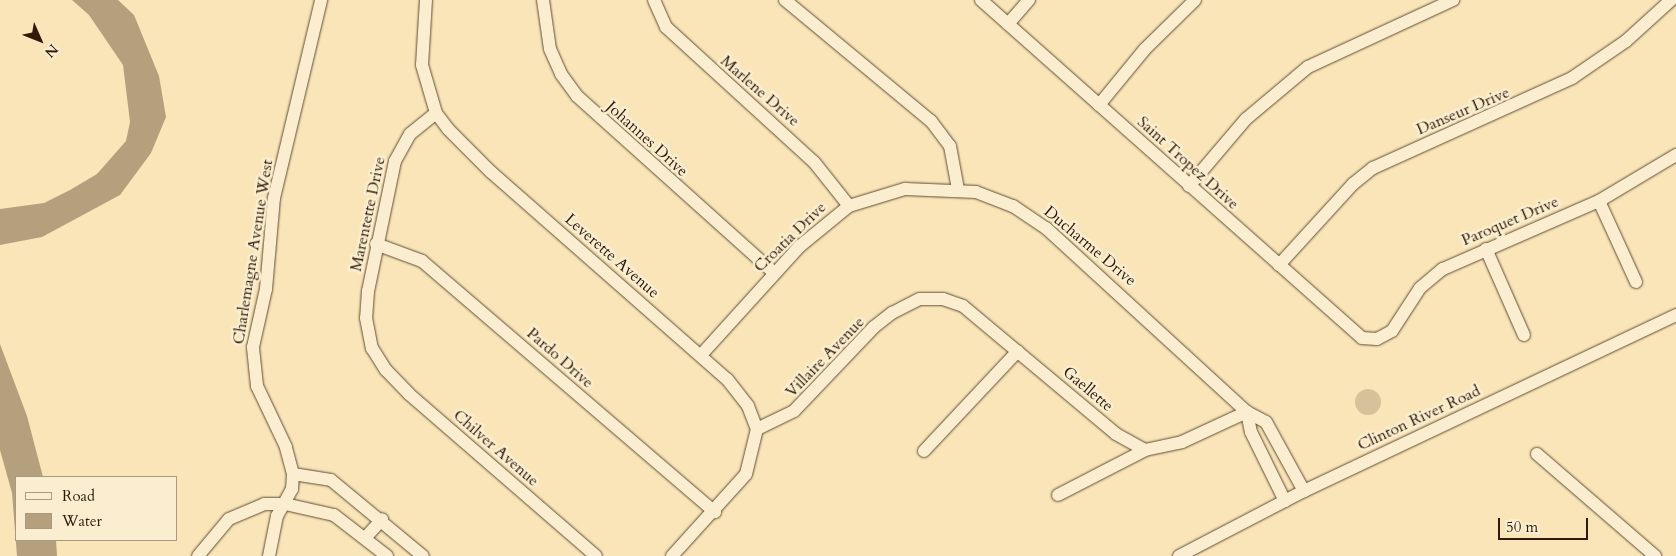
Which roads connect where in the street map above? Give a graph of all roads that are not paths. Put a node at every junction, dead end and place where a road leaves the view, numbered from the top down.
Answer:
1 (321, 0) edge
2 (426, 0) edge
3 (543, 0) edge
4 (654, 0) edge
5 (785, 0) edge
6 (981, 0) edge
7 (1029, 0) edge
8 (1195, 0) edge
9 (1454, 0) edge
10 (1672, 0) edge
11 (1008, 24) junction
12 (1099, 105) junction
13 (436, 113) junction
14 (1676, 155) edge
15 (1189, 186) junction
16 (958, 189) junction
17 (1599, 201) junction
18 (849, 206) junction
19 (376, 244) junction
20 (1486, 249) junction
21 (1279, 265) junction
22 (774, 273) junction
23 (1636, 282) dead end
24 (920, 300) joint
25 (1676, 315) edge
26 (1524, 334) dead end
27 (1377, 339) joint
28 (1018, 351) junction
29 (701, 355) junction
30 (379, 361) joint
31 (1247, 412) junction
32 (757, 429) junction
33 (1145, 450) junction
34 (924, 451) dead end
35 (1537, 454) dead end
36 (293, 474) junction
37 (1304, 491) junction
38 (1058, 496) dead end
39 (1285, 501) junction
40 (285, 504) junction
41 (715, 512) junction
42 (382, 520) junction
43 (366, 537) junction
44 (198, 556) edge
45 (269, 556) edge
46 (387, 556) edge
47 (423, 556) edge
48 (596, 556) edge
49 (672, 556) edge
50 (1179, 556) edge
51 (1655, 556) edge

1 - 36 street, Charlemagne Avenue West
2 - 13 street
3 - 22 street, Johannes Drive
4 - 18 street, Marlene Drive
5 - 16 street
6 - 11 street, Saint Tropez Drive
7 - 11 street
8 - 12 street
9 - 15 street
10 - 21 street, Danseur Drive
11 - 12 street, Saint Tropez Drive
12 - 15 street, Saint Tropez Drive
13 - 19 street, Marentette Drive
13 - 29 street, Leverette Avenue
14 - 17 street, Paroquet Drive
15 - 21 street, Saint Tropez Drive
16 - 18 street, Croatia Drive
16 - 31 street, Ducharme Drive
17 - 20 street, Paroquet Drive
17 - 23 street
18 - 22 street, Croatia Drive
19 - 30 street, Marentette Drive
19 - 41 street, Pardo Drive
20 - 26 street
20 - 27 street, Paroquet Drive
21 - 27 street, Saint Tropez Drive
22 - 29 street, Croatia Drive
24 - 28 street, Gaellette
24 - 32 street, Villaire Avenue
25 - 37 street, Clinton River Road
28 - 33 street, Gaellette
28 - 34 street
29 - 32 street, Leverette Avenue
30 - 48 street, Chilver Avenue
31 - 33 street
31 - 37 street, Ducharme Drive
31 - 39 street
32 - 41 street
33 - 38 street
35 - 51 street
36 - 40 street, Charlemagne Avenue West
36 - 42 street
37 - 39 street, Clinton River Road
39 - 50 street, Clinton River Road
40 - 43 street
40 - 44 street
40 - 45 street, Charlemagne Avenue West
41 - 49 street
42 - 43 street
42 - 47 street
43 - 46 street

